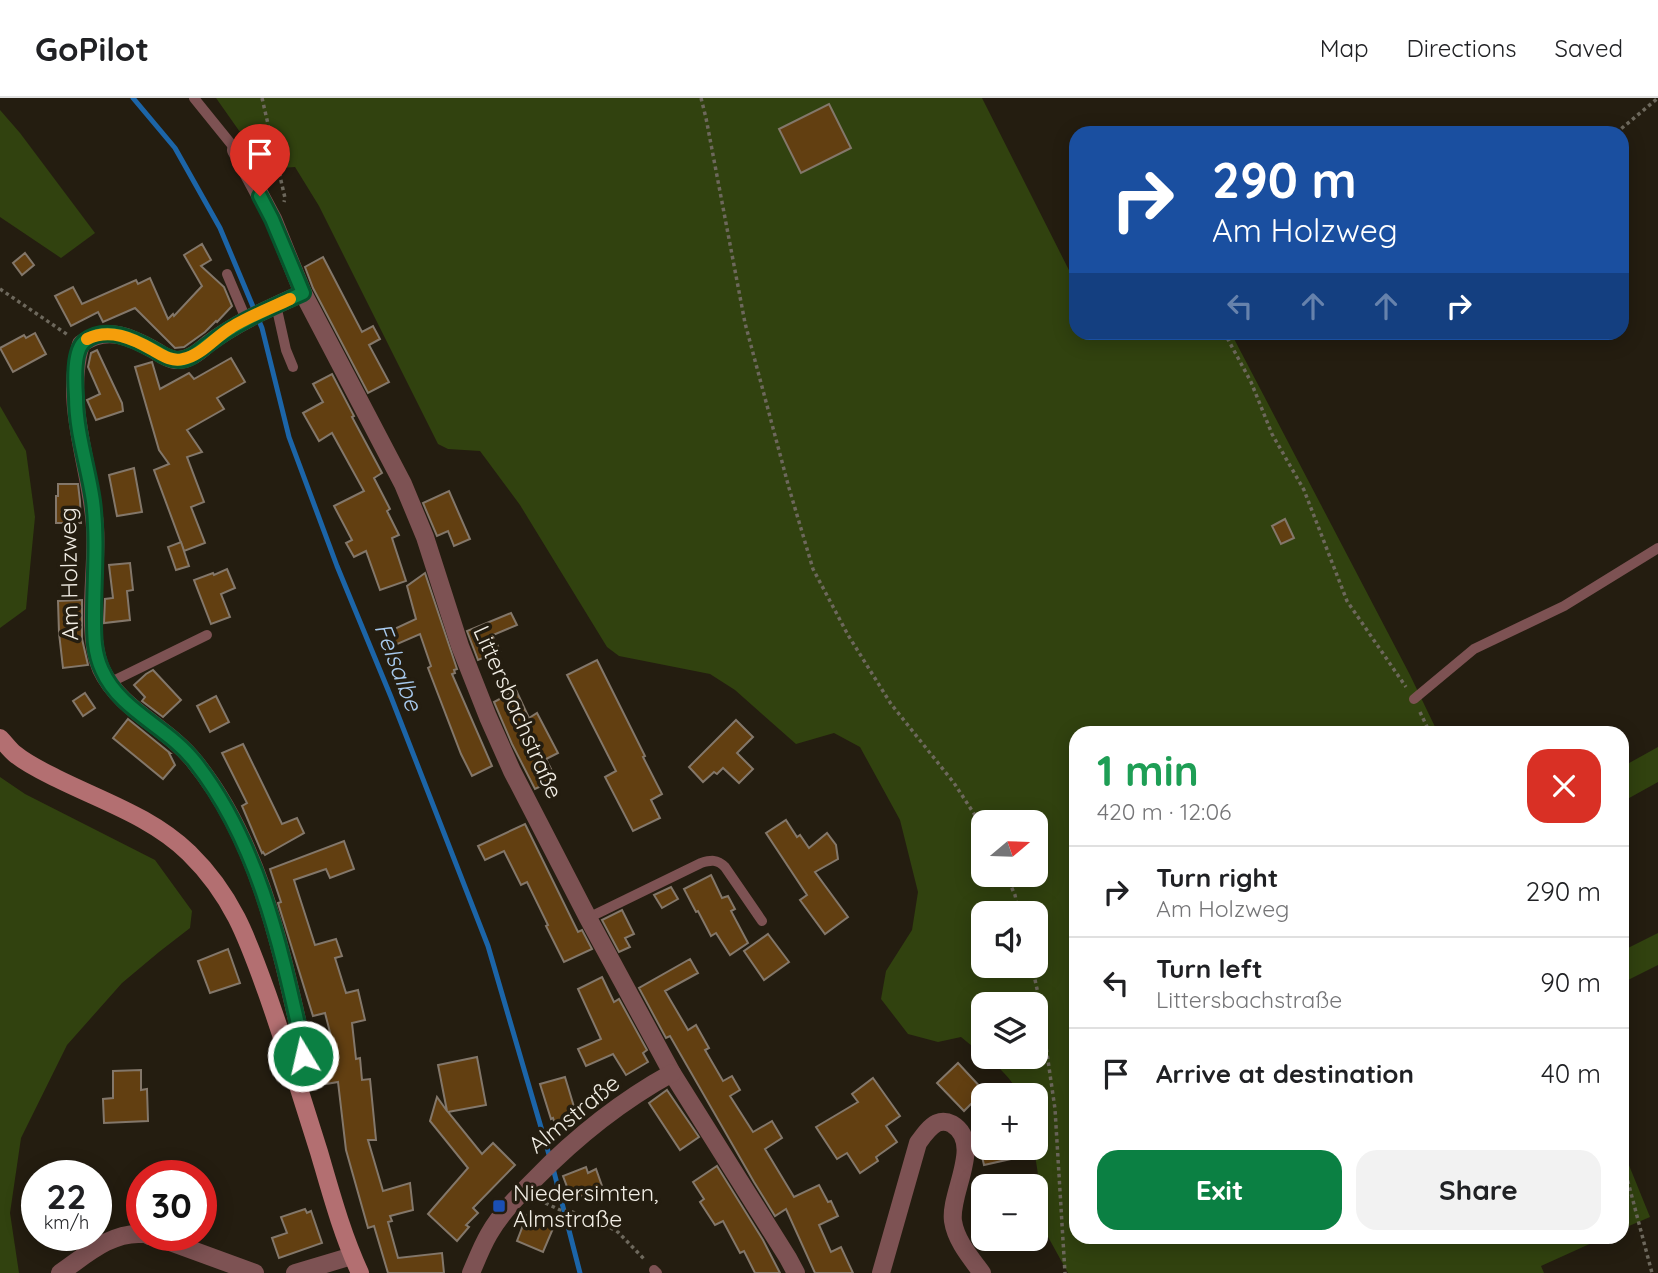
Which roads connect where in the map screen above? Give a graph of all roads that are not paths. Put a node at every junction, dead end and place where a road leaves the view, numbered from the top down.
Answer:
1 (194, 98) edge
2 (236, 150) joint
3 (227, 274) dead end
4 (303, 293) junction
5 (272, 307) junction
6 (248, 318) junction
7 (293, 367) dead end
8 (1658, 548) edge
9 (207, 635) dead end
10 (109, 683) junction
11 (1414, 699) road end
12 (0, 738) edge
13 (588, 918) junction
14 (762, 921) dead end
15 (295, 1072) junction
16 (672, 1073) junction
17 (126, 1235) edge
18 (195, 1251) edge
19 (352, 1255) junction
20 (60, 1273) edge
21 (255, 1273) edge
22 (295, 1273) edge
23 (360, 1273) edge
24 (471, 1273) edge
25 (796, 1273) edge
26 (881, 1273) edge
27 (982, 1273) edge

1 - 2 lane
2 - 4 street, Littersbachstraße
3 - 6 lane
4 - 5 street
4 - 13 street, Littersbachstraße
5 - 6 street
5 - 7 lane
6 - 10 street, Am Holzweg
8 - 11 lane
9 - 10 lane
10 - 15 street, Am Holzweg
12 - 15 main road
13 - 14 lane
13 - 16 street, Littersbachstraße
15 - 19 main road
16 - 24 street, Almstraße
16 - 25 street, Littersbachstraße
17 - 20 street
18 - 21 street
19 - 22 street
19 - 23 main road
26 - 27 street

